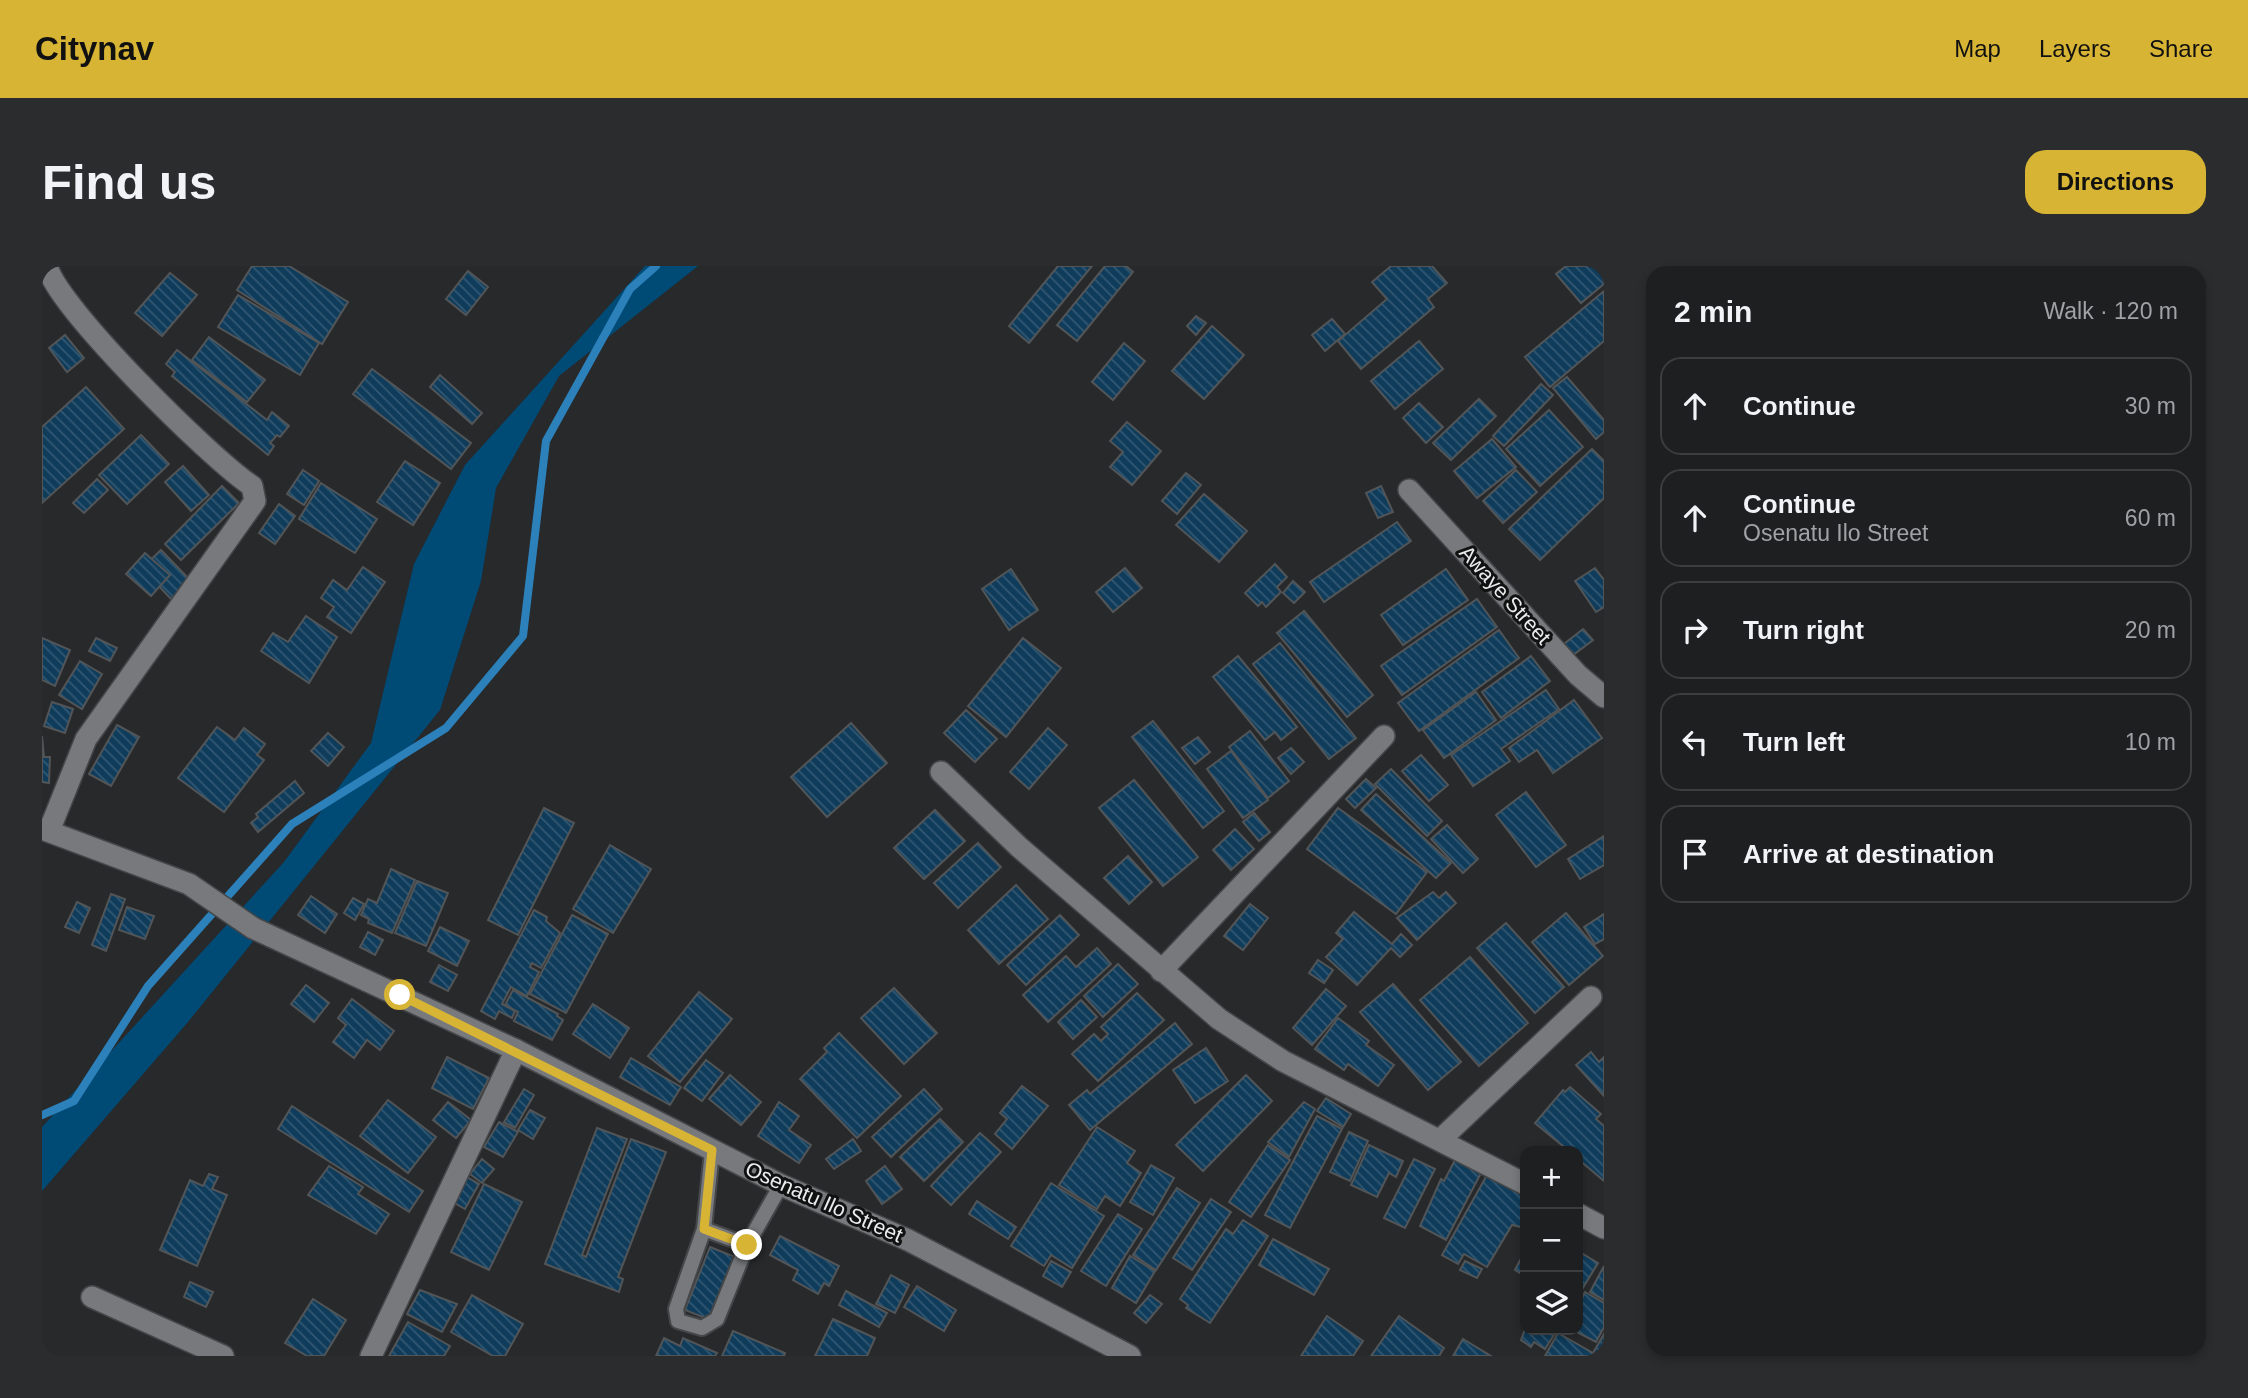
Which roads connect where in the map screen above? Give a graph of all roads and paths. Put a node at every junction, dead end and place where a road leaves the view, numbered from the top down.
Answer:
1 (47, 266) edge
2 (1409, 490) dead end
3 (1604, 697) edge
4 (1384, 736) dead end
5 (941, 772) dead end
6 (46, 830) edge
7 (1161, 971) junction
8 (1591, 997) dead end
9 (516, 1050) junction
10 (1440, 1140) junction
11 (712, 1150) junction
12 (1520, 1181) edge
13 (781, 1185) junction
14 (1583, 1217) edge
15 (1604, 1228) edge
16 (704, 1229) junction
17 (747, 1245) junction
18 (92, 1297) dead end
19 (223, 1356) edge
20 (371, 1356) edge
21 (1130, 1356) edge

1 - 6 street
2 - 3 street, Awaye Street
4 - 7 street
5 - 7 street
6 - 9 street, Osenatu Ilo Street
7 - 10 street
8 - 10 street
9 - 11 street, Osenatu Ilo Street
9 - 20 street
10 - 12 street
11 - 13 street, Osenatu Ilo Street
11 - 16 lane
13 - 17 lane
13 - 21 street, Osenatu Ilo Street
14 - 15 street
16 - 17 lane
16 - 17 lane
18 - 19 street

